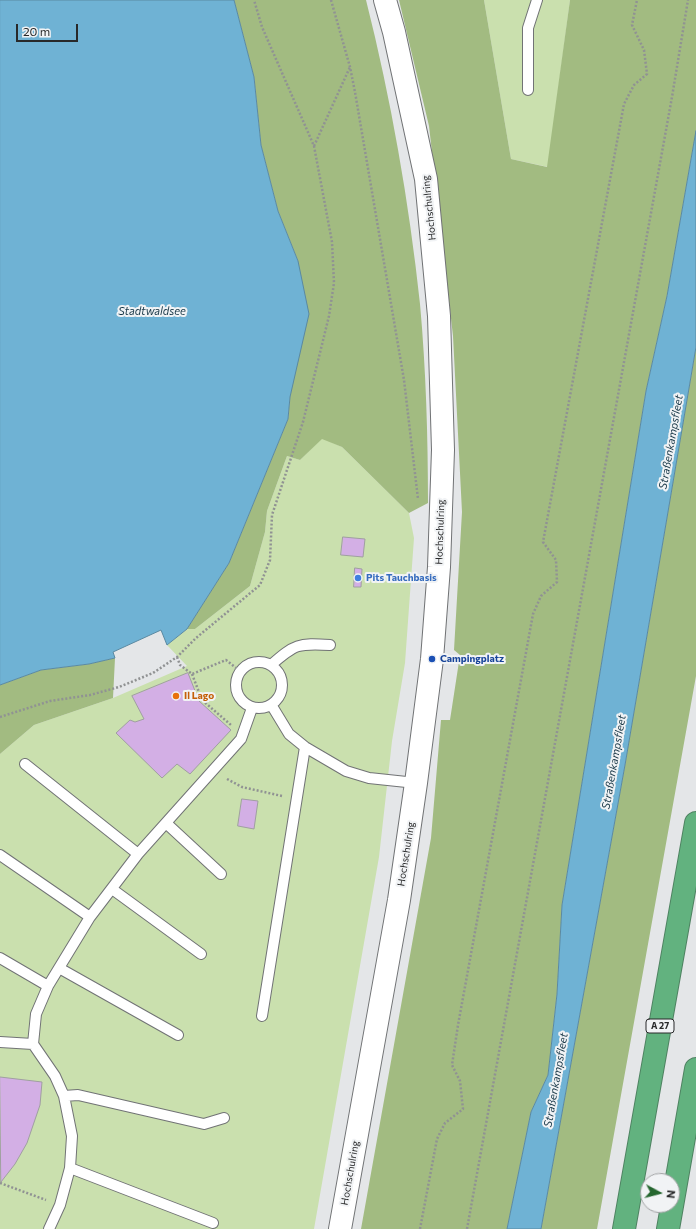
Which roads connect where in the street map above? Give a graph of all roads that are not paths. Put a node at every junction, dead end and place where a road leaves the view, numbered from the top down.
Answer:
1 (385, 0) edge
2 (537, 0) edge
3 (528, 90) dead end
4 (330, 645) dead end
5 (271, 665) junction
6 (272, 706) junction
7 (252, 708) junction
8 (305, 747) junction
9 (25, 764) dead end
10 (416, 783) junction
11 (166, 823) junction
12 (696, 823) edge
13 (138, 854) junction
14 (0, 855) edge
15 (221, 874) dead end
16 (112, 889) junction
17 (90, 917) junction
18 (201, 954) dead end
19 (0, 958) edge
20 (59, 968) junction
21 (48, 986) junction
22 (262, 1016) dead end
23 (178, 1035) dead end
24 (0, 1042) edge
25 (33, 1044) junction
26 (696, 1069) edge
27 (64, 1096) junction
28 (224, 1118) dead end
29 (70, 1168) junction
30 (213, 1222) dead end
31 (49, 1229) edge
32 (340, 1229) edge
33 (624, 1229) edge
34 (668, 1229) edge

1 - 10 street, Hochschulring
2 - 3 lane
4 - 5 lane
5 - 6 lane
5 - 7 lane
6 - 7 lane
6 - 8 lane
7 - 11 lane
8 - 10 lane
8 - 22 lane
9 - 13 lane
10 - 32 street, Hochschulring
11 - 13 lane
11 - 15 lane
12 - 33 highway, A 27
13 - 16 lane
14 - 17 lane
16 - 17 lane
16 - 18 lane
17 - 20 lane
19 - 21 lane
20 - 21 lane
20 - 23 lane
21 - 25 lane
24 - 25 lane
25 - 27 lane
26 - 34 highway
27 - 28 lane
27 - 29 lane
29 - 30 lane
29 - 31 lane

